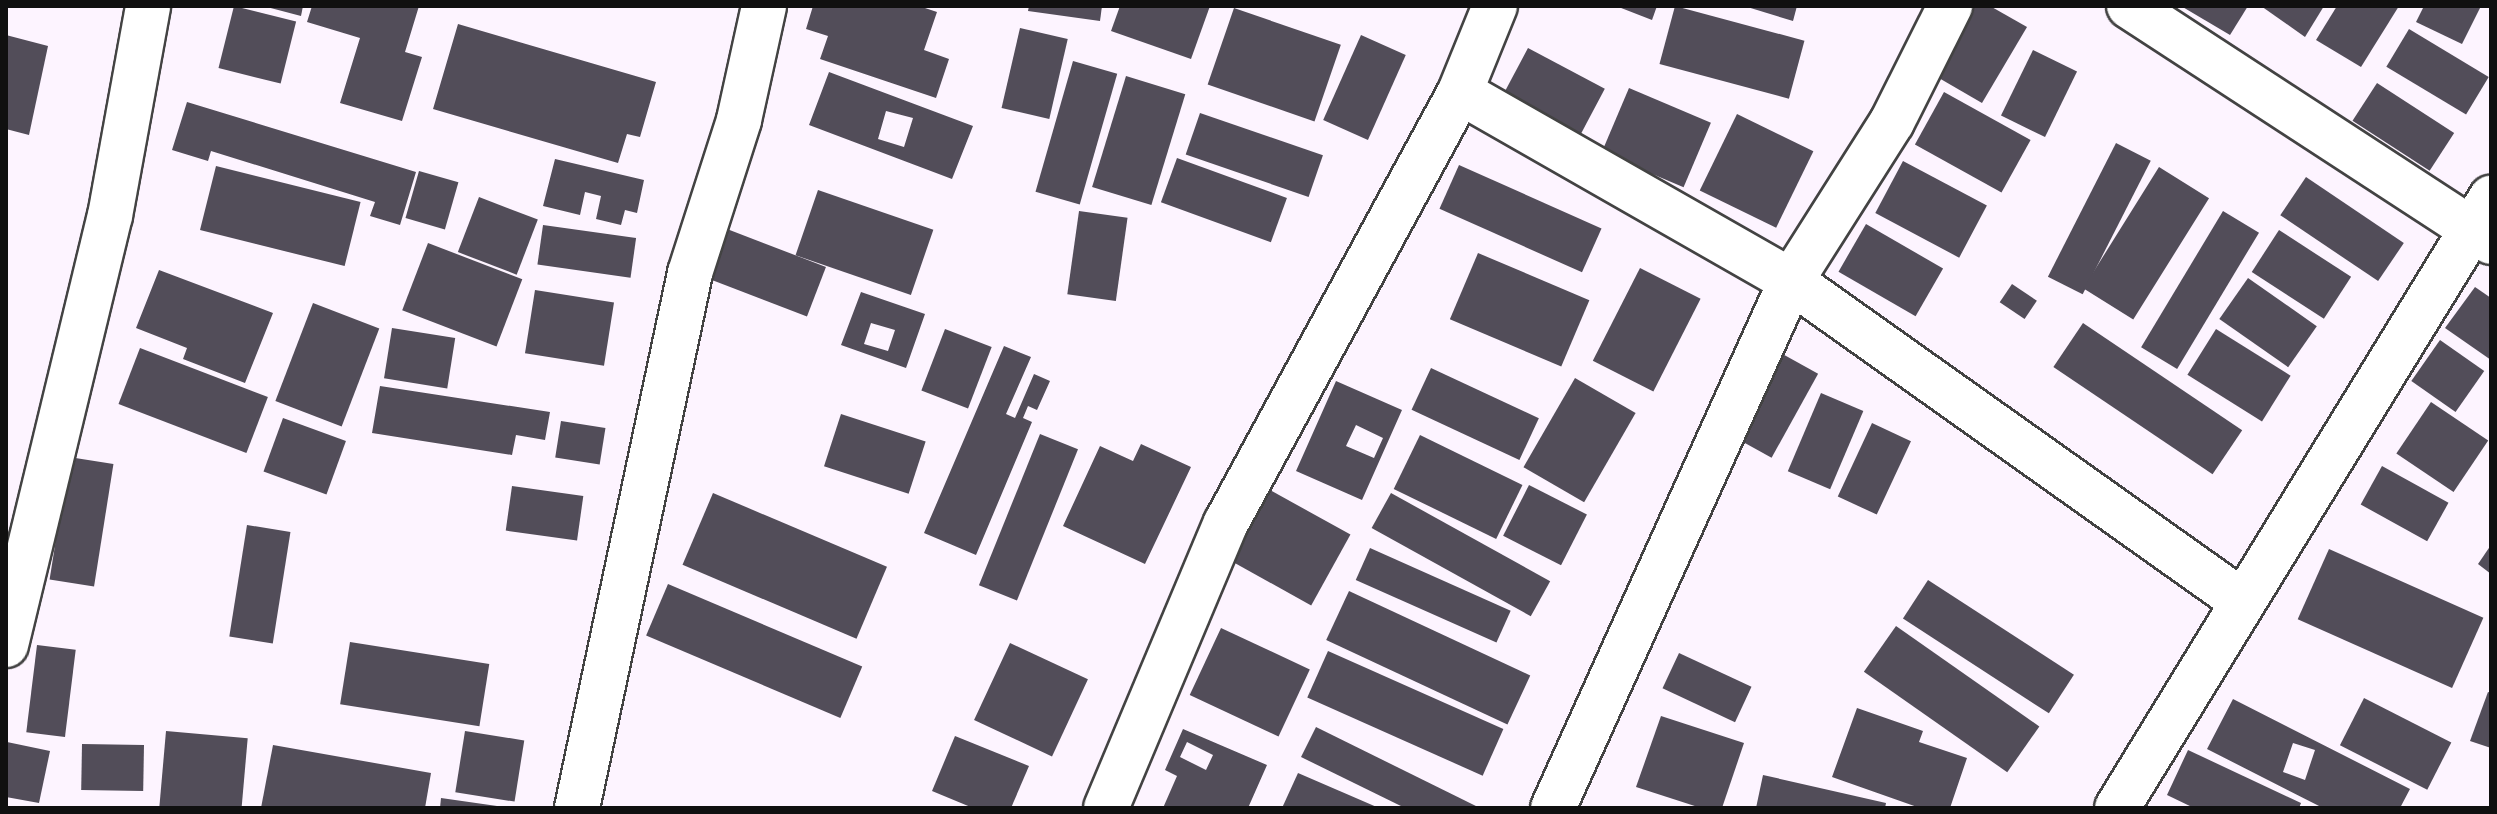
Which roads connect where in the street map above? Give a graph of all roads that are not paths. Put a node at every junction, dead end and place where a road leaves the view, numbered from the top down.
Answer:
1 (148, 6) edge
2 (764, 6) edge
3 (1495, 6) edge
4 (1950, 6) edge
5 (2129, 6) edge
6 (1460, 92) junction
7 (2485, 224) edge
8 (1791, 281) junction
9 (2243, 602) junction
10 (6, 645) edge
11 (577, 808) edge
12 (1106, 808) edge
13 (1553, 808) edge
14 (2117, 808) edge

1 - 10 street
2 - 11 street
3 - 6 street
4 - 8 street
5 - 7 street
6 - 8 street
6 - 12 street
7 - 9 street
8 - 9 street
8 - 13 street
9 - 14 street

